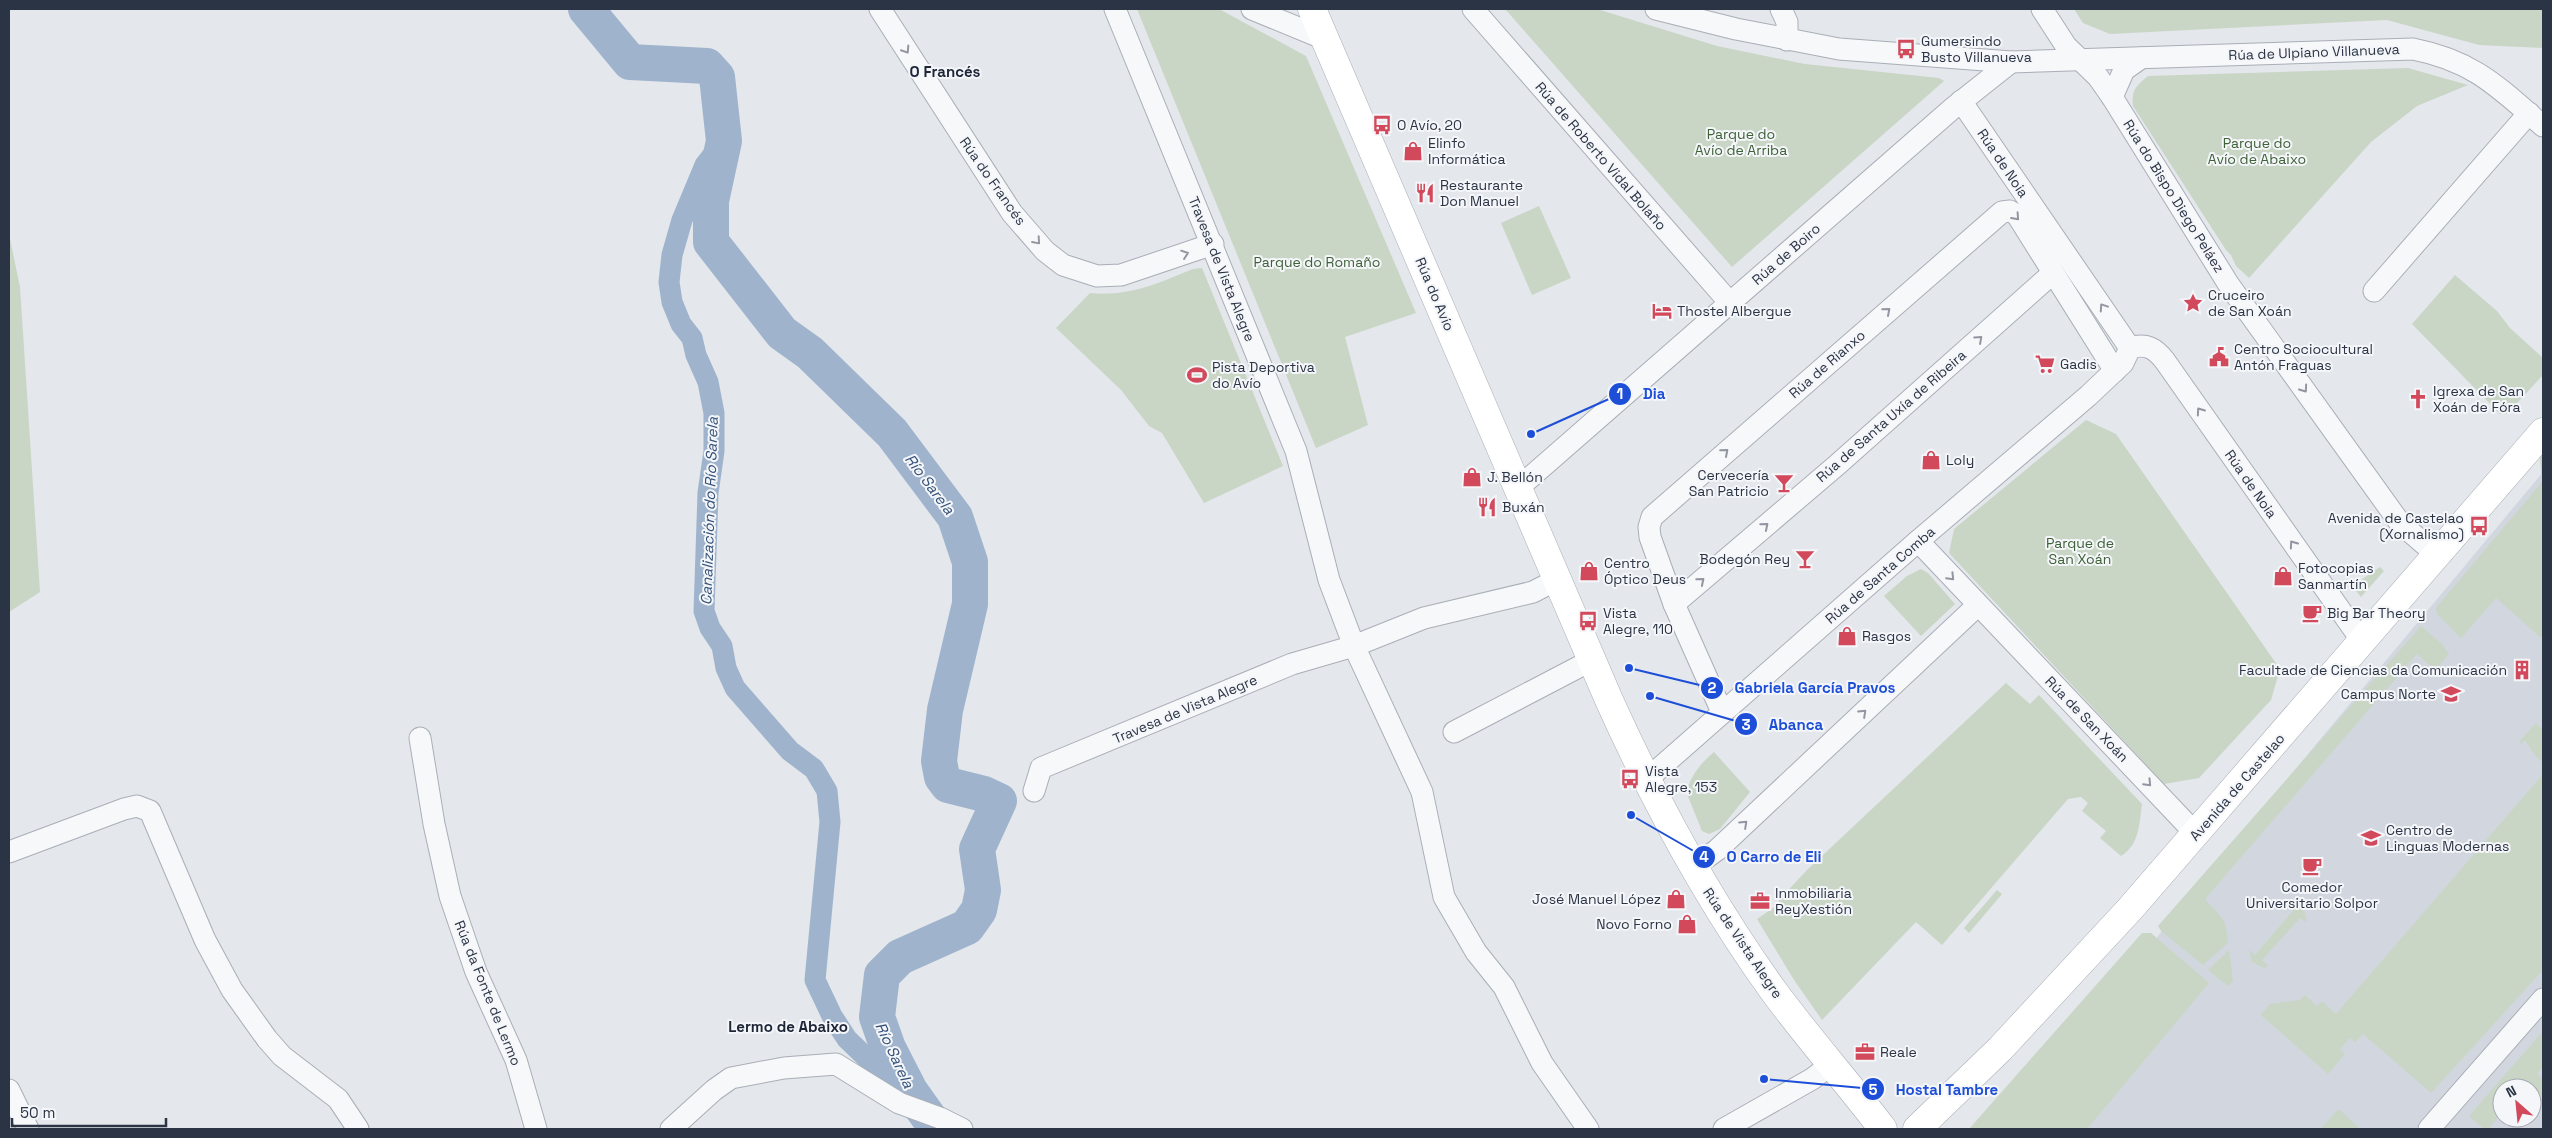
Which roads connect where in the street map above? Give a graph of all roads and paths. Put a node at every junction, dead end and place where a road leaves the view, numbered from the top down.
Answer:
1 (880, 9) edge
2 (1116, 9) edge
3 (1252, 9) edge
4 (1312, 9) edge
5 (1473, 9) edge
6 (1781, 9) edge
7 (2042, 9) edge
8 (1667, 11) edge
9 (1325, 39) junction
10 (1787, 40) junction
11 (2141, 58) junction
12 (2081, 60) junction
13 (2011, 62) junction
14 (2112, 97) junction
15 (1961, 101) junction
16 (2536, 120) edge
17 (1978, 231) joint
18 (1213, 244) junction
19 (2053, 273) junction
20 (2374, 291) dead end
21 (1730, 304) junction
22 (2130, 348) junction
23 (2115, 371) junction
24 (2543, 432) edge
25 (1518, 488) junction
26 (1918, 541) junction
27 (2437, 556) junction
28 (1558, 580) junction
29 (1674, 604) junction
30 (1978, 605) junction
31 (2362, 641) junction
32 (1354, 646) junction
33 (1592, 660) junction
34 (1722, 712) junction
35 (1454, 732) dead end
36 (420, 738) dead end
37 (1646, 780) junction
38 (1034, 791) dead end
39 (2196, 834) junction
40 (9, 852) edge
41 (1694, 866) junction
42 (2543, 999) edge
43 (1832, 1064) junction
44 (9, 1090) edge
45 (28, 1129) edge
46 (358, 1129) edge
47 (536, 1129) edge
48 (672, 1129) edge
49 (962, 1129) edge
50 (1588, 1129) edge
51 (1724, 1129) edge
52 (1883, 1129) edge
53 (1917, 1129) edge
54 (2429, 1129) edge

1 -> 18 street, Rúa do Francés
2 - 18 street, Travesa de Vista Alegre
3 - 9 street
4 - 9 main road, Rúa do Avío
5 - 21 street, Rúa de Roberto Vidal Bolaño
6 - 10 street
7 - 12 street, Rúa do Bispo Diego Peláez
8 - 10 street, Rúa de Ulpiano Villanueva
9 - 25 main road, Rúa do Avío
10 - 13 street, Rúa de Ulpiano Villanueva
11 - 12 street, Rúa de Ulpiano Villanueva
11 - 14 street
11 - 16 street, Rúa de Ulpiano Villanueva
12 - 13 street, Rúa de Ulpiano Villanueva
12 - 14 street, Rúa do Bispo Diego Peláez
13 - 15 street, Rúa de Boiro
14 -> 27 street, Rúa do Bispo Diego Peláez
15 - 21 street, Rúa de Boiro
22 -> 15 street, Rúa de Noia
16 - 20 street, Rúa de Ulpiano Villanueva
17 -> 19 street, Rúa de Noia
29 -> 17 street, Rúa de Rianxo
18 - 32 street, Travesa de Vista Alegre
19 - 23 street, Rúa de Noia
29 -> 19 street, Rúa de Santa Uxía de Ribeira
21 - 25 street, Rúa de Boiro
22 - 23 street
31 -> 22 street, Rúa de Noia
23 - 26 street, Rúa de Santa Comba
24 - 27 main road, Avenida de Castelao
25 - 28 main road, Rúa do Avío
26 -> 30 street, Rúa de San Xoán
26 - 34 street, Rúa de Santa Comba
27 - 31 main road, Avenida de Castelao
28 - 32 street, Travesa de Vista Alegre
28 - 33 main road, Rúa de Vista Alegre
29 - 34 street, Rúa de Rianxo
30 -> 39 street, Rúa de San Xoán
41 -> 30 street
31 - 39 main road, Avenida de Castelao
32 - 38 street, Travesa de Vista Alegre
32 - 50 street, Travesa de Vista Alegre
33 - 35 street
33 - 37 main road, Rúa de Vista Alegre
34 - 37 street, Rúa de Santa Comba
36 - 47 street, Rúa da Fonte de Lermo
37 - 41 main road, Rúa de Vista Alegre
39 - 53 main road, Avenida de Castelao
40 - 46 street
41 - 43 main road, Rúa de Vista Alegre
42 - 54 street
43 - 51 street
43 - 52 main road, Rúa de Vista Alegre
44 - 45 street
48 - 49 street

